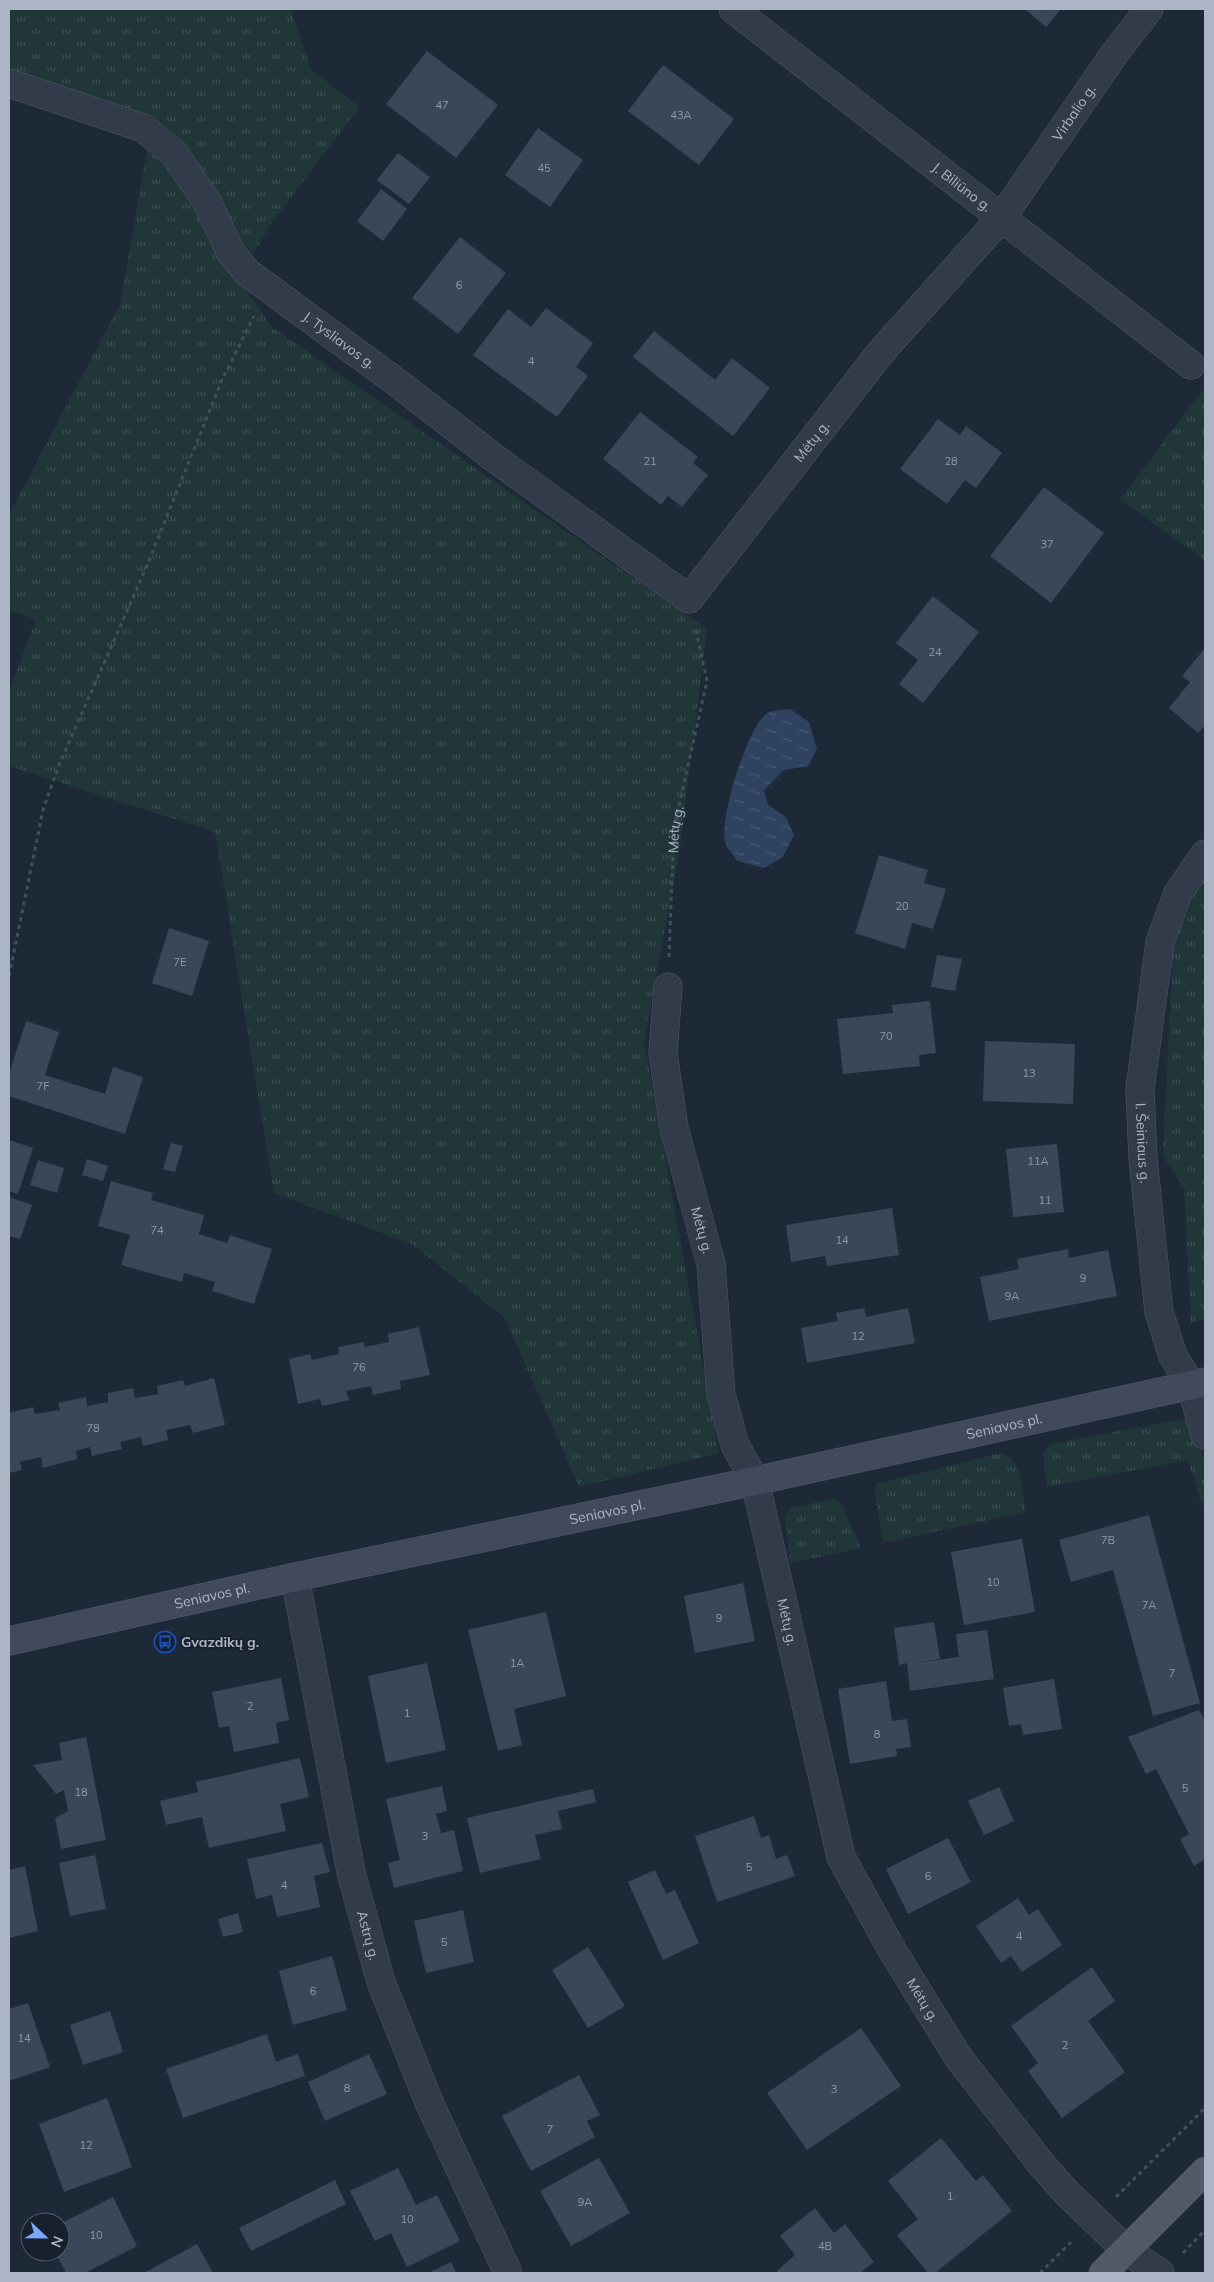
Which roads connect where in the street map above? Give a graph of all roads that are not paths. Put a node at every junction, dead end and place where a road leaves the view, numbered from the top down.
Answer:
1 (733, 9) edge
2 (1149, 9) edge
3 (9, 83) edge
4 (1002, 217) junction
5 (1191, 365) dead end
6 (689, 599) joint
7 (1205, 854) edge
8 (668, 987) road end
9 (1198, 1383) edge
10 (1205, 1435) edge
11 (755, 1482) junction
12 (295, 1577) junction
13 (9, 1641) edge
14 (1205, 2171) edge
15 (1126, 2250) junction
16 (508, 2273) edge
17 (1103, 2273) edge
18 (1160, 2273) edge

1 - 4 street, J. Biliūno g.
2 - 4 street, Virbalio g.
3 - 6 street, J. Tysliavos g.
4 - 5 street, J. Biliūno g.
4 - 6 street, Mėtų g.
7 - 9 street, I. Šeiniaus g.
8 - 11 street, Mėtų g.
9 - 10 street, I. Šeiniaus g.
9 - 11 main road, Seniavos pl.
11 - 12 main road, Seniavos pl.
11 - 15 street, Mėtų g.
12 - 13 main road, Seniavos pl.
12 - 16 street, Astrų g.
14 - 15 main road
15 - 17 main road
15 - 18 street, Mėtų g.

